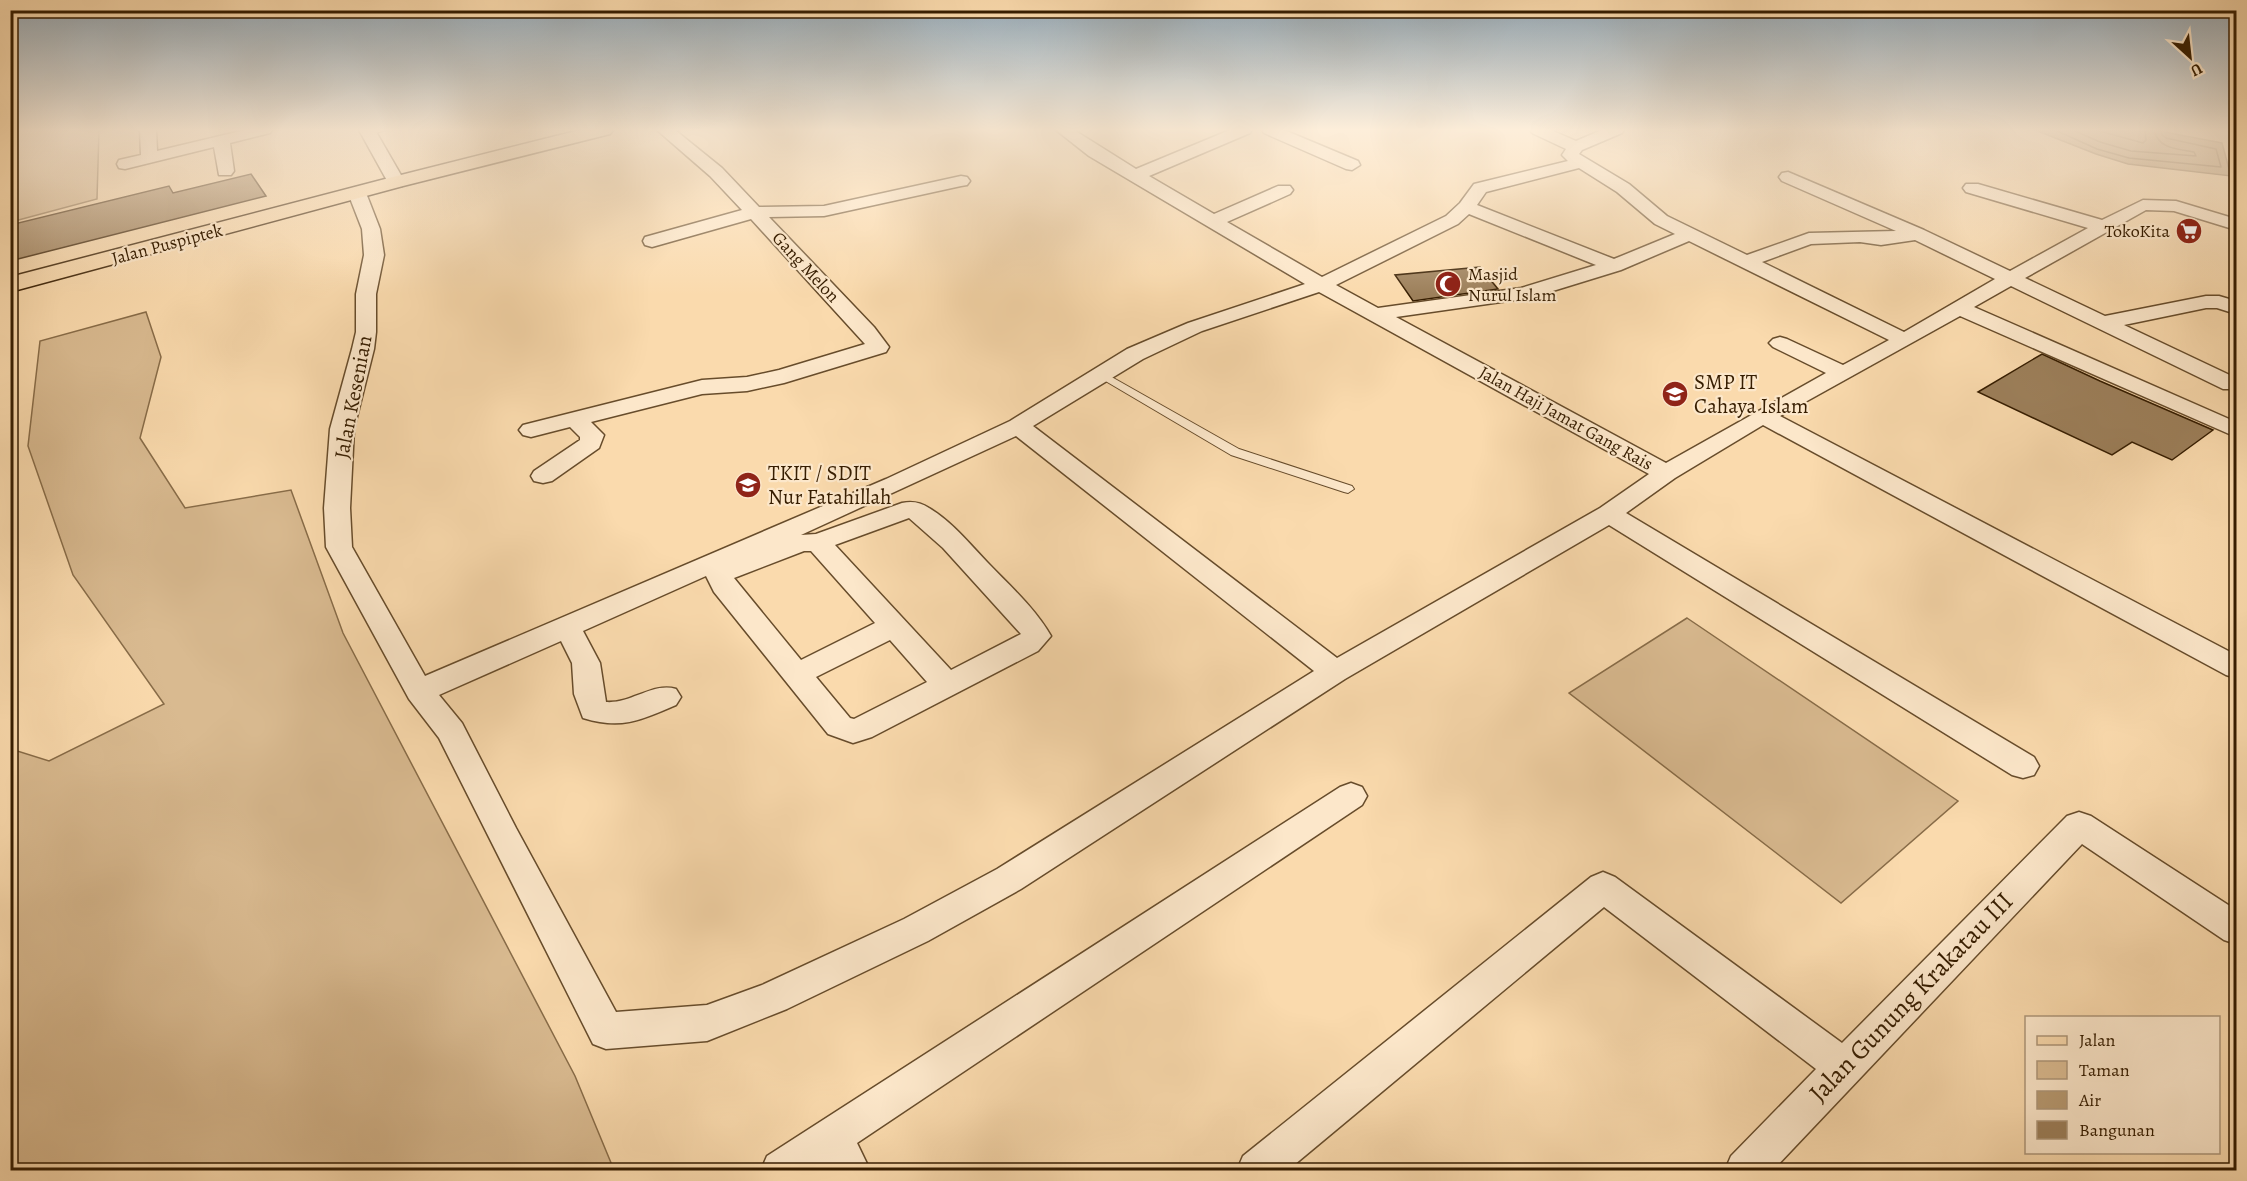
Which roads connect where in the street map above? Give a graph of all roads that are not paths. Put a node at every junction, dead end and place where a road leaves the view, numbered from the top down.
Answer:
1 (385, 185) edge
2 (728, 185) edge
3 (942, 185) edge
4 (1150, 185) edge
5 (1488, 185) edge
6 (1619, 185) edge
7 (1806, 185) edge
8 (1972, 188) dead end
9 (1284, 190) dead end
10 (357, 193) junction
11 (1466, 207) junction
12 (754, 212) junction
13 (1212, 222) junction
14 (2236, 225) edge
15 (2102, 226) junction
16 (1690, 234) junction
17 (1917, 234) junction
18 (652, 241) dead end
19 (1745, 262) junction
20 (1614, 266) junction
21 (2008, 280) junction
22 (10, 285) edge
23 (1321, 285) junction
24 (1959, 308) junction
25 (2236, 308) edge
26 (1375, 314) junction
27 (2102, 323) junction
28 (1905, 340) junction
29 (1780, 343) dead end
30 (1843, 373) junction
31 (1101, 374) junction
32 (2231, 384) dead end
33 (1764, 416) junction
34 (574, 419) junction
35 (1018, 426) junction
36 (531, 430) dead end
37 (2236, 430) edge
38 (1666, 473) junction
39 (543, 476) dead end
40 (1348, 489) dead end
41 (847, 504) junction
42 (1609, 514) junction
43 (866, 524) junction
44 (818, 542) junction
45 (567, 626) junction
46 (894, 626) junction
47 (2236, 668) edge
48 (1335, 672) junction
49 (797, 674) junction
50 (947, 685) junction
51 (419, 691) junction
52 (666, 697) dead end
53 (2023, 766) dead end
54 (1351, 796) dead end
55 (2236, 929) edge
56 (1843, 1066) junction
57 (841, 1154) edge
58 (781, 1170) edge
59 (1257, 1170) edge
60 (1745, 1170) edge

1 - 10 main road, Jalan Puspiptek
2 - 12 street, Gang Melon
3 - 12 street
4 - 13 street, Jalan Haji Jamat Gang Rais
5 - 11 street
6 - 16 street
7 - 17 street
8 - 15 street
9 - 13 street
10 - 22 main road, Jalan Puspiptek
10 - 51 street, Jalan Kesenian
11 - 20 street
11 - 23 street
12 - 18 street
12 - 34 street, Gang Melon
13 - 23 street, Jalan Haji Jamat Gang Rais
14 - 15 street, Jalan Haji Jamat Gang Rais
15 - 21 street, Jalan Haji Jamat Gang Rais
16 - 19 street
16 - 20 street
17 - 19 street
17 - 21 street
19 - 28 street
20 - 26 street
21 - 24 street, Jalan Haji Jamat Gang Rais
21 - 27 street
23 - 26 street, Jalan Haji Jamat Gang Rais
23 - 31 street
24 - 28 street, Jalan Haji Jamat Gang Rais
24 - 37 street
25 - 27 street
26 - 38 street, Jalan Haji Jamat Gang Rais
27 - 32 street
28 - 30 street, Jalan Haji Jamat Gang Rais
29 - 30 street
30 - 33 street, Jalan Haji Jamat Gang Rais
31 - 35 street
31 - 40 lane
33 - 38 street, Jalan Haji Jamat Gang Rais
33 - 47 street
34 - 36 street
34 - 39 street
35 - 41 street
35 - 48 street
38 - 42 street
41 - 43 street
41 - 45 street
42 - 48 street
42 - 53 street
43 - 44 street
43 - 50 street
44 - 46 street
44 - 49 street
45 - 51 street
45 - 52 street
46 - 49 street
46 - 50 street
48 - 51 street, Jalan Kesenian
49 - 50 street
54 - 57 street
55 - 56 street, Jalan Gunung Krakatau III
56 - 59 street
56 - 60 street, Jalan Gunung Krakatau III
57 - 58 street

